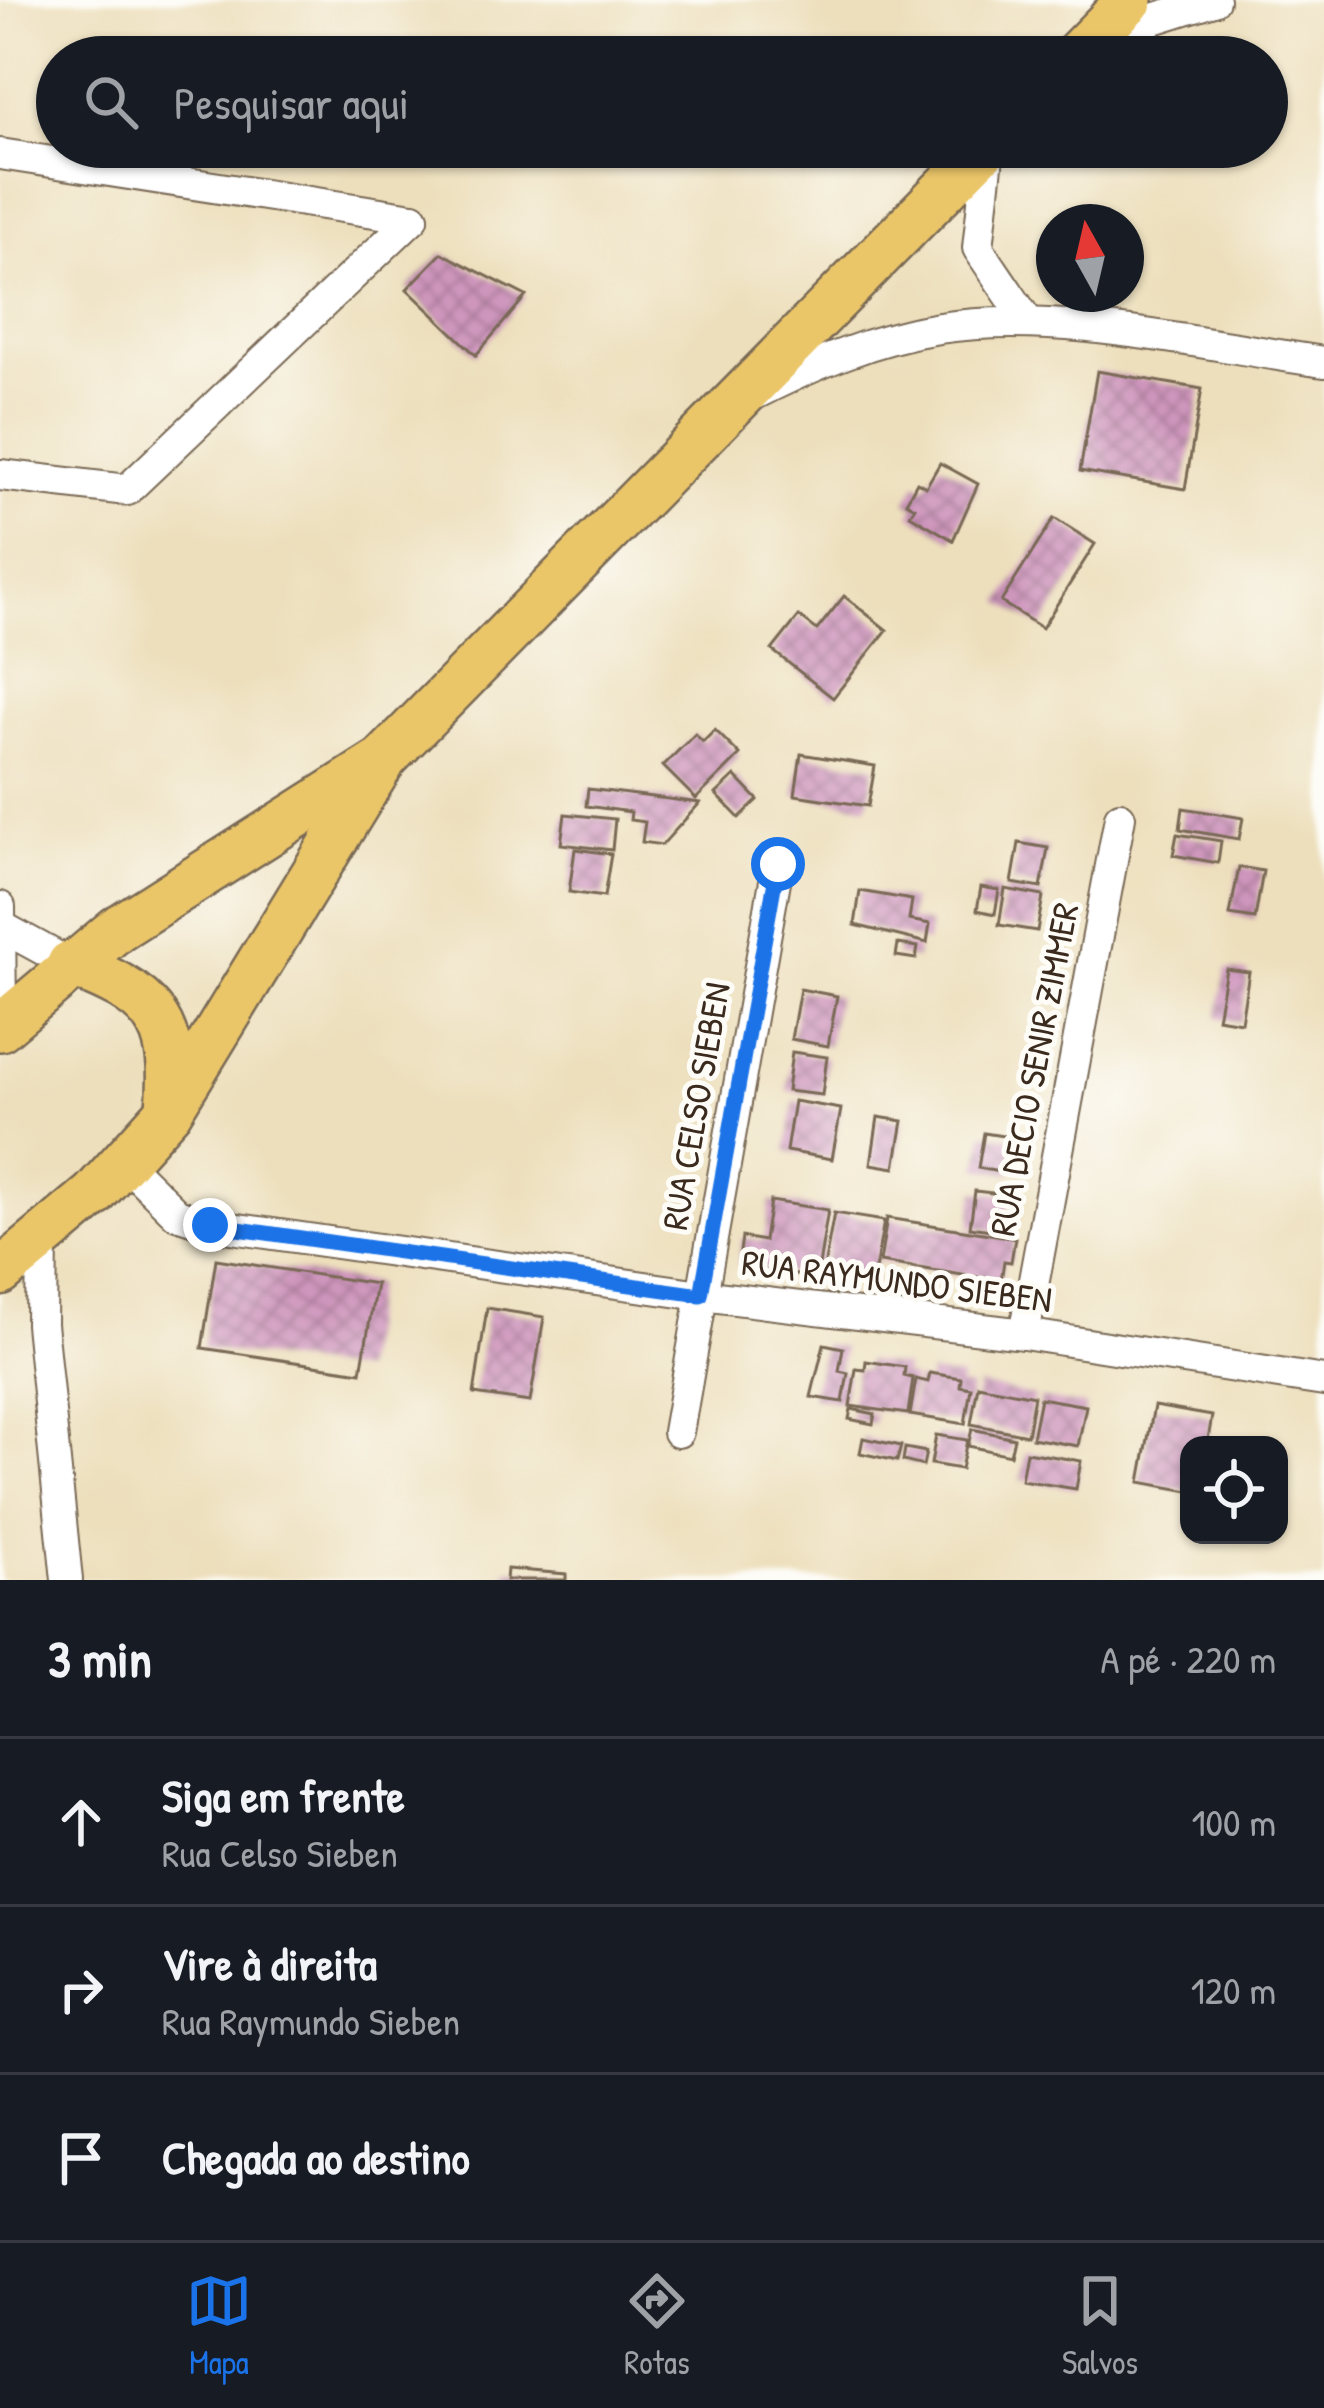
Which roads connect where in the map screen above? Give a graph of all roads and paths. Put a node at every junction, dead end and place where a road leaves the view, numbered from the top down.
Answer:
1 (1130, 0) edge
2 (1214, 0) edge
3 (1095, 36) edge
4 (1116, 36) edge
5 (0, 154) edge
6 (36, 160) edge
7 (90, 168) edge
8 (966, 168) edge
9 (985, 168) edge
10 (1028, 322) junction
11 (1324, 362) edge
12 (724, 409) junction
13 (0, 475) edge
14 (384, 759) junction
15 (1120, 817) dead end
16 (778, 864) dead end
17 (1, 917) edge
18 (70, 964) junction
19 (1, 1027) edge
20 (169, 1111) junction
21 (125, 1163) junction
22 (21, 1240) edge
23 (0, 1273) edge
24 (701, 1295) junction
25 (1024, 1334) junction
26 (1324, 1381) edge
27 (678, 1432) dead end
28 (68, 1580) edge

1 - 3 highway
2 - 4 street
5 - 6 street
7 - 13 street
8 - 12 highway
9 - 10 street
10 - 11 street
10 - 12 street
12 - 14 highway
14 - 18 highway
14 - 20 highway
15 - 25 street, RUA DECIO SENIR ZIMMER
16 - 24 street, RUA CELSO SIEBEN
17 - 18 street
17 - 19 street
18 - 19 highway
18 - 20 highway
20 - 21 highway
21 - 22 highway
21 - 24 street, RUA RAYMUNDO SIEBEN
22 - 23 highway
22 - 28 street
24 - 25 street, RUA RAYMUNDO SIEBEN
24 - 27 street, RUA CELSO SIEBEN
25 - 26 street, RUA RAYMUNDO SIEBEN

